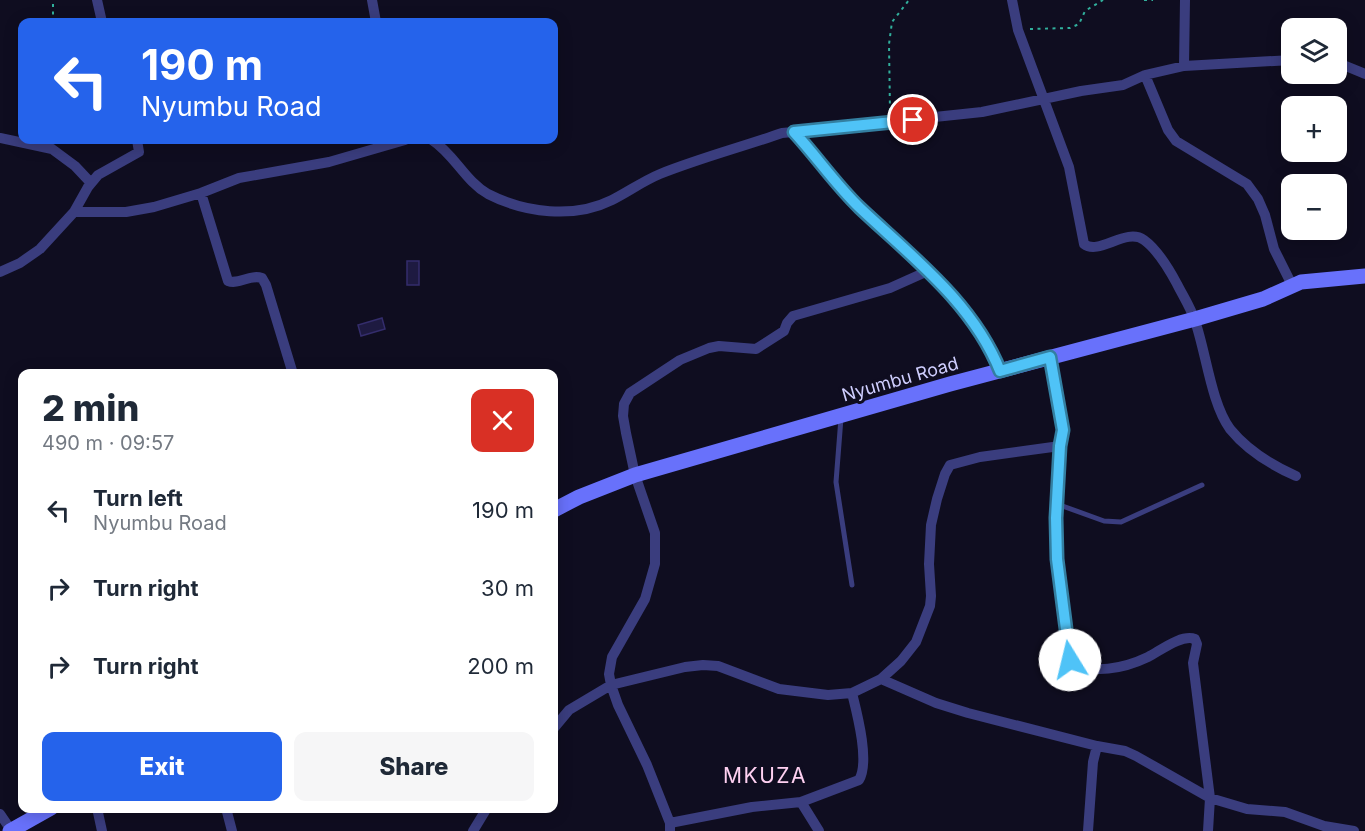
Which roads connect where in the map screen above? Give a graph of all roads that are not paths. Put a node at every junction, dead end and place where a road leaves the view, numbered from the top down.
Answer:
1 (97, 0) edge
2 (372, 0) edge
3 (1012, 0) edge
4 (1185, 0) edge
5 (101, 18) edge
6 (375, 18) edge
7 (1281, 61) edge
8 (1184, 66) junction
9 (1347, 67) edge
10 (1365, 74) edge
11 (1145, 75) junction
12 (1044, 98) junction
13 (794, 132) junction
14 (0, 138) edge
15 (18, 142) edge
16 (28, 144) edge
17 (138, 144) edge
18 (391, 144) edge
19 (439, 144) edge
20 (91, 183) junction
21 (201, 193) junction
22 (74, 212) junction
23 (928, 271) junction
24 (0, 272) edge
25 (1365, 276) edge
26 (1292, 285) junction
27 (1195, 319) junction
28 (1050, 357) junction
29 (291, 369) edge
30 (1000, 371) junction
31 (841, 416) junction
32 (1060, 446) junction
33 (635, 475) junction
34 (1296, 476) dead end
35 (1202, 485) dead end
36 (1057, 504) junction
37 (558, 508) edge
38 (852, 585) dead end
39 (880, 679) junction
40 (611, 685) junction
41 (852, 693) junction
42 (558, 723) edge
43 (1097, 746) junction
44 (1210, 798) junction
45 (801, 802) junction
46 (42, 813) edge
47 (98, 813) edge
48 (227, 813) edge
49 (484, 813) edge
50 (0, 814) edge
51 (670, 827) edge
52 (10, 831) edge
53 (102, 831) edge
54 (232, 831) edge
55 (473, 831) edge
56 (819, 831) edge
57 (1088, 831) edge
58 (1208, 831) edge
59 (1354, 831) edge

1 - 5 street
2 - 6 street
3 - 12 street
4 - 8 street
7 - 8 street
8 - 11 street
9 - 10 street
11 - 12 street
11 - 26 street
12 - 13 street
12 - 27 street
13 - 19 street
13 - 23 street
14 - 15 street
16 - 20 street
17 - 20 street
18 - 21 street
20 - 22 street
21 - 22 street
21 - 29 street
22 - 24 street
23 - 30 street
23 - 33 street
25 - 26 street, Nyumbu Road
26 - 27 street, Nyumbu Road
27 - 28 street, Nyumbu Road
27 - 34 street
28 - 30 street, Nyumbu Road
28 - 32 street
30 - 31 street, Nyumbu Road
31 - 33 street, Nyumbu Road
31 - 38 lane
32 - 36 street
32 - 39 street
33 - 37 street, Nyumbu Road
33 - 40 street
35 - 36 lane
36 - 44 street
39 - 41 street
39 - 43 street
40 - 41 street
40 - 42 street
40 - 51 street
41 - 45 street
43 - 44 street
43 - 57 street
44 - 58 street
44 - 59 street
45 - 51 street
45 - 56 street
46 - 52 street
47 - 53 street
48 - 54 street
49 - 55 street
50 - 52 street

